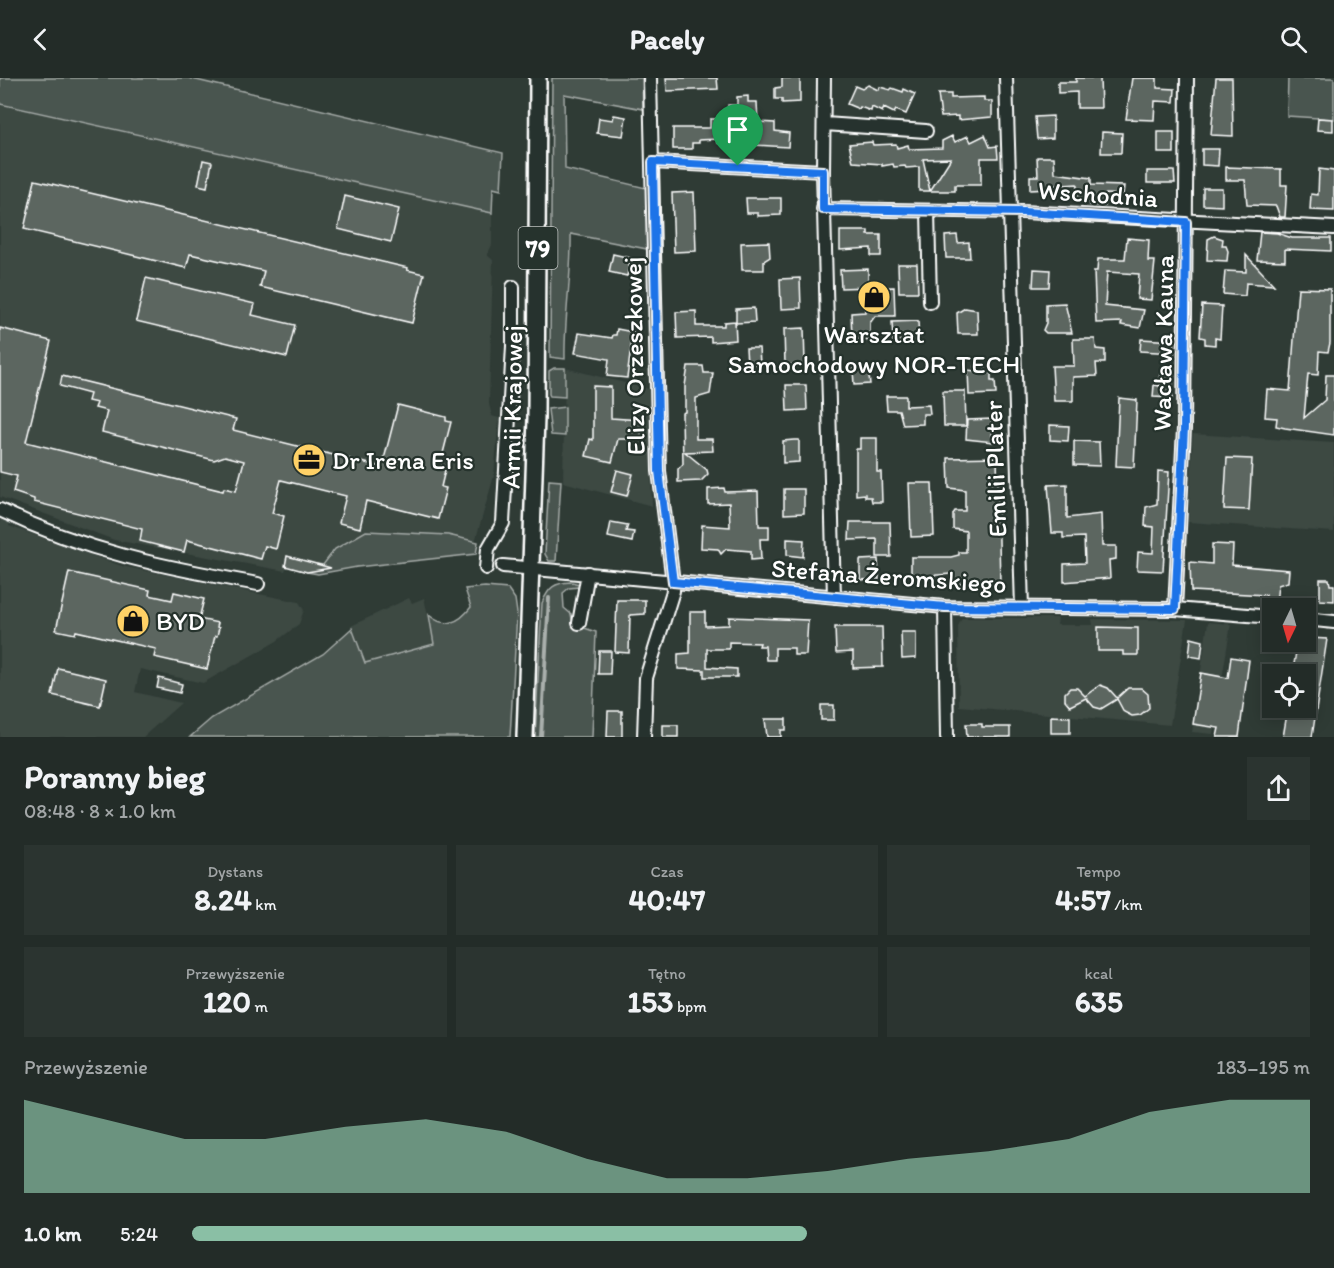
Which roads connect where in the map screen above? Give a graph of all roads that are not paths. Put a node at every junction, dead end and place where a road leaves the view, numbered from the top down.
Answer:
1 (538, 78) edge
2 (650, 78) edge
3 (824, 78) edge
4 (1006, 78) edge
5 (1187, 78) edge
6 (825, 124) junction
7 (926, 131) dead end
8 (653, 162) junction
9 (823, 171) junction
10 (823, 209) junction
11 (928, 211) junction
12 (1010, 211) junction
13 (1186, 222) junction
14 (1334, 228) edge
15 (513, 287) dead end
16 (930, 302) dead end
17 (0, 510) edge
18 (503, 566) dead end
19 (486, 568) dead end
20 (532, 569) junction
21 (588, 573) junction
22 (673, 582) junction
23 (258, 584) dead end
24 (834, 597) junction
25 (945, 607) junction
26 (1022, 608) junction
27 (1175, 609) junction
28 (1262, 616) edge
29 (1316, 620) edge
30 (1334, 622) edge
31 (579, 623) dead end
32 (525, 737) edge
33 (644, 737) edge
34 (947, 737) edge

1 - 20 main road, Armii Krajowej / 79
2 - 8 street, Elizy Orzeszkowej
3 - 6 street
4 - 12 street, Emilii Plater
5 - 13 street, Wacława Kauna
6 - 7 street
6 - 9 street
8 - 9 street
8 - 22 street, Elizy Orzeszkowej
9 - 10 street
10 - 11 street, Wschodnia
10 - 24 street
11 - 12 street, Wschodnia
11 - 16 street
12 - 13 street, Wschodnia
12 - 26 street, Emilii Plater
13 - 14 street, Wschodnia
13 - 27 street, Wacława Kauna
15 - 19 street
17 - 23 street
18 - 20 street, Stefana Żeromskiego
20 - 21 street, Stefana Żeromskiego
20 - 32 main road, Armii Krajowej / 79
21 - 22 street, Stefana Żeromskiego
21 - 31 street
22 - 24 street, Stefana Żeromskiego
22 - 33 street, Elizy Orzeszkowej
24 - 25 street, Stefana Żeromskiego
25 - 26 street, Stefana Żeromskiego
25 - 34 street
26 - 27 street, Stefana Żeromskiego
27 - 28 street, Stefana Żeromskiego
29 - 30 street

